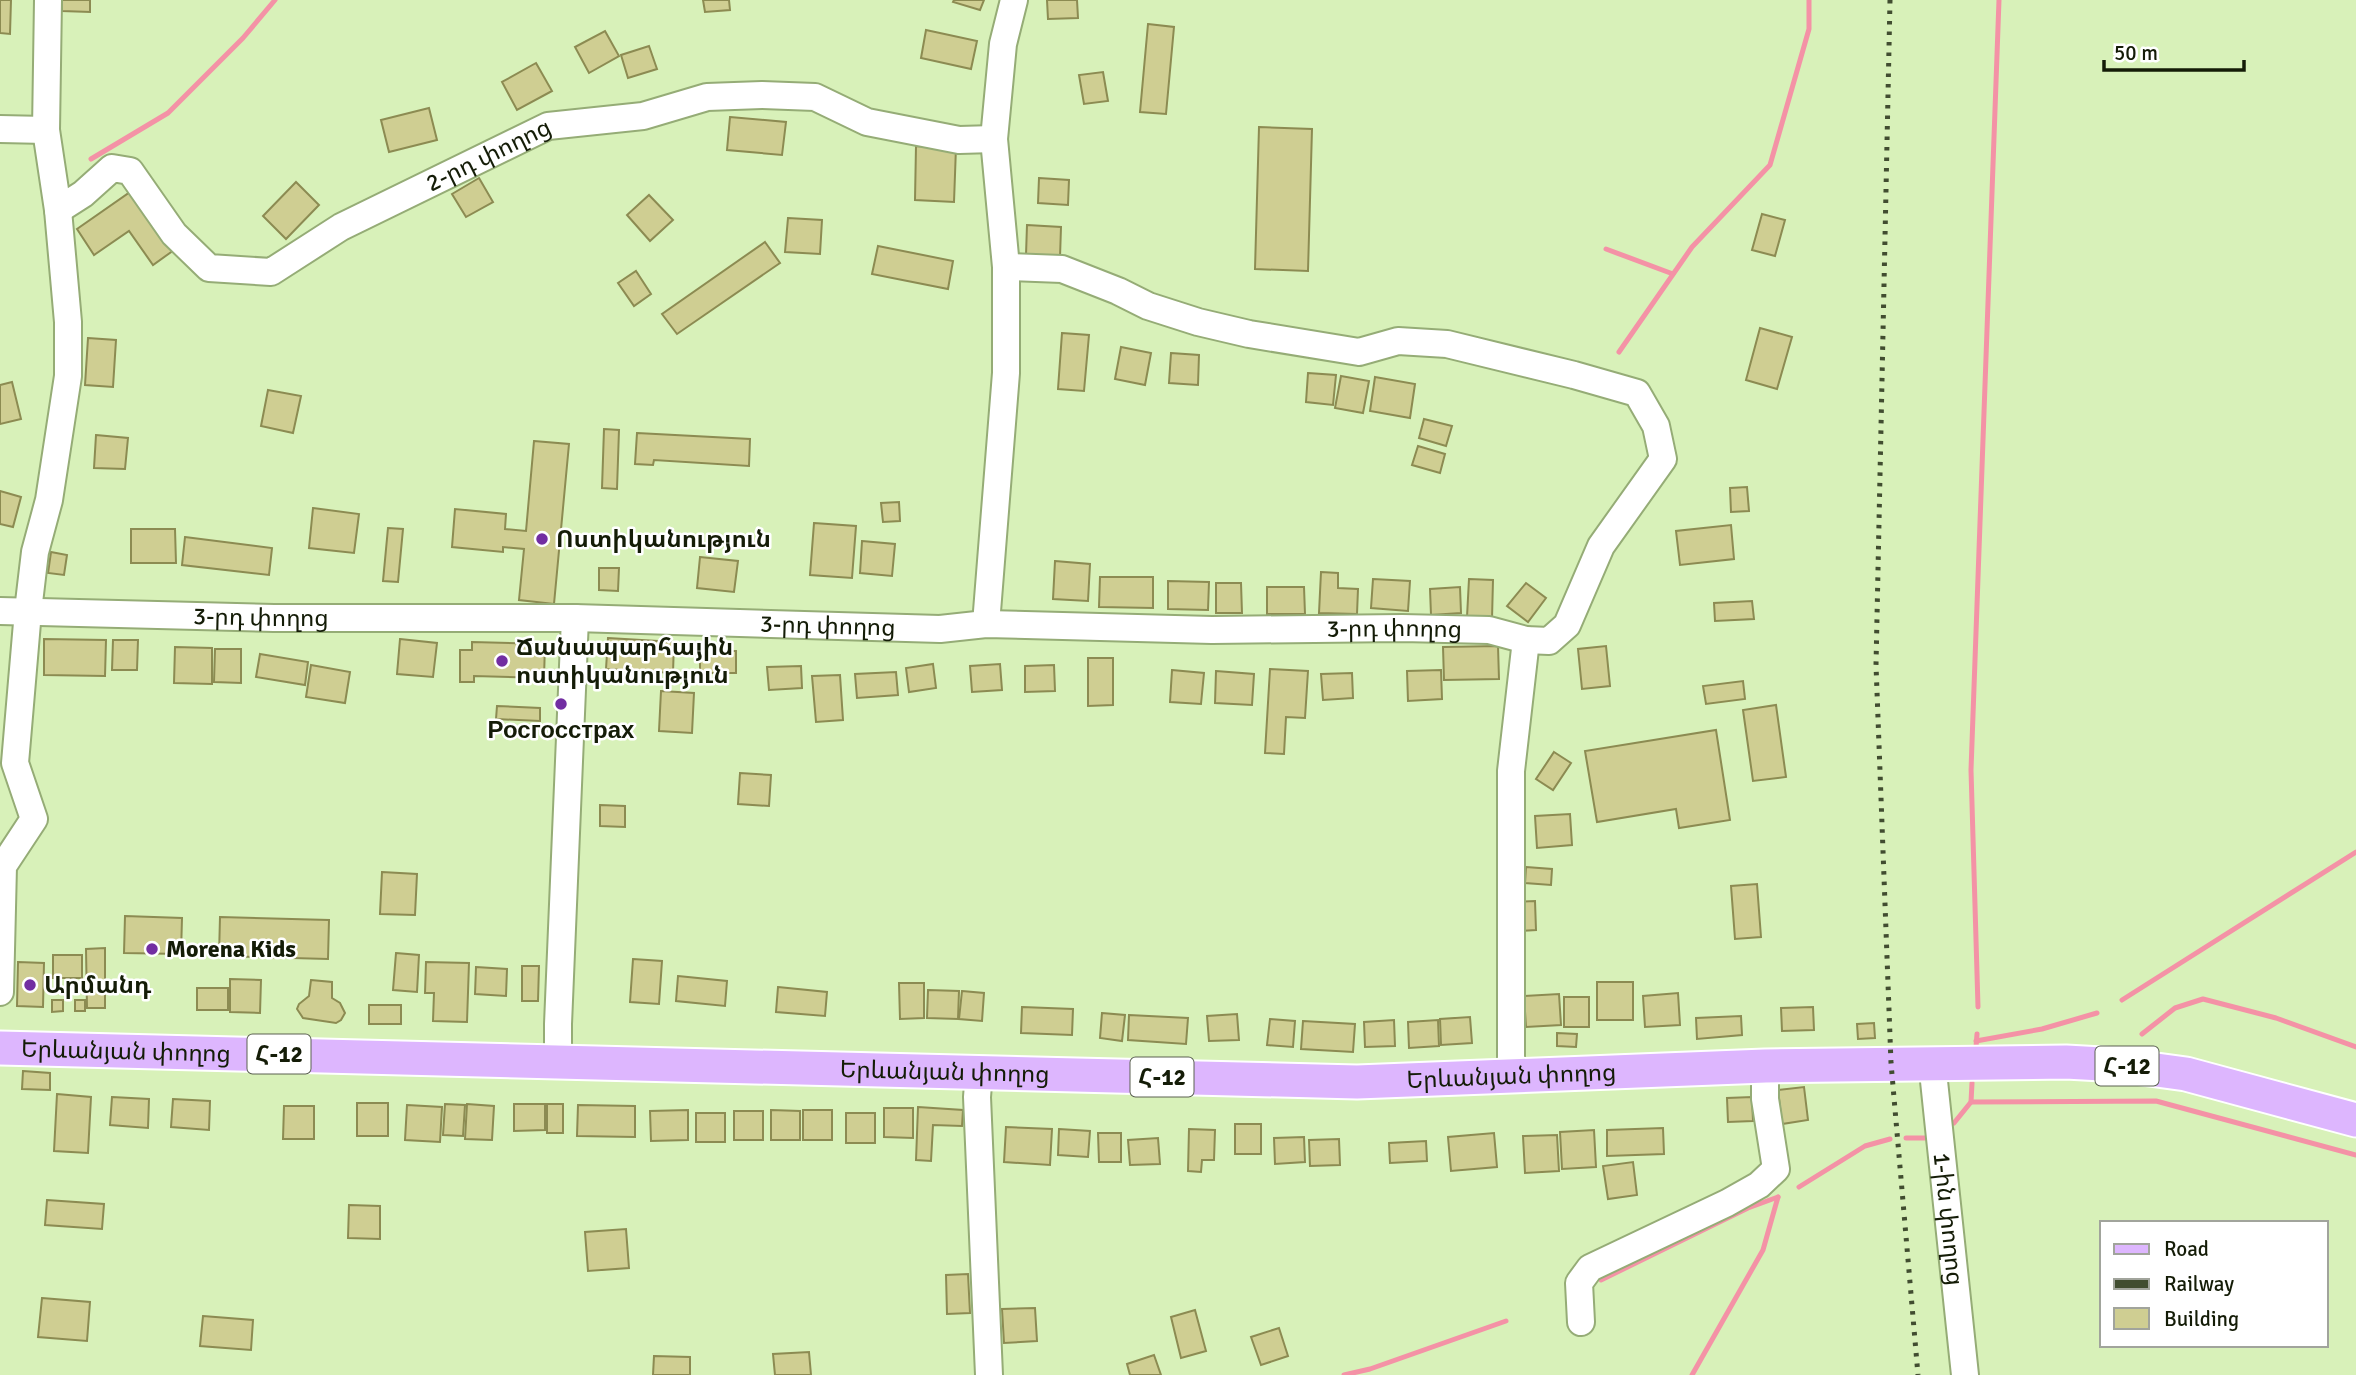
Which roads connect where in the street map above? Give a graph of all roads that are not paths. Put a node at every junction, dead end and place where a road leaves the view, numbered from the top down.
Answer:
1 (48, 0) edge
2 (1014, 0) edge
3 (0, 129) edge
4 (46, 130) junction
5 (994, 139) junction
6 (58, 211) junction
7 (1006, 267) junction
8 (0, 611) edge
9 (28, 611) junction
10 (575, 618) junction
11 (986, 624) junction
12 (1526, 640) junction
13 (0, 992) edge
14 (0, 1048) edge
15 (558, 1060) junction
16 (1932, 1062) junction
17 (1765, 1066) junction
18 (979, 1072) junction
19 (1511, 1077) junction
20 (2356, 1120) edge
21 (1581, 1322) dead end
22 (989, 1375) edge
23 (1965, 1375) edge

1 - 4 street
2 - 5 street
3 - 4 street
4 - 6 street
5 - 6 street, 2-րդ փողոց
5 - 7 street
6 - 9 street
7 - 11 street
7 - 12 street
8 - 9 street, 3-րդ փողոց
9 - 10 street, 3-րդ փողոց
9 - 13 street
10 - 11 street, 3-րդ փողոց
10 - 15 street
11 - 12 street, 3-րդ փողոց
12 - 19 street
14 - 15 main road, Երևանյան փողոց / Հ-12
15 - 18 main road, Երևանյան փողոց / Հ-12
16 - 17 main road, Երևանյան փողոց / Հ-12
16 - 20 main road, Հ-12
16 - 23 street, 1-ին փողոց
17 - 19 main road, Երևանյան փողոց / Հ-12
17 - 21 street
18 - 19 main road, Երևանյան փողոց / Հ-12
18 - 22 street

